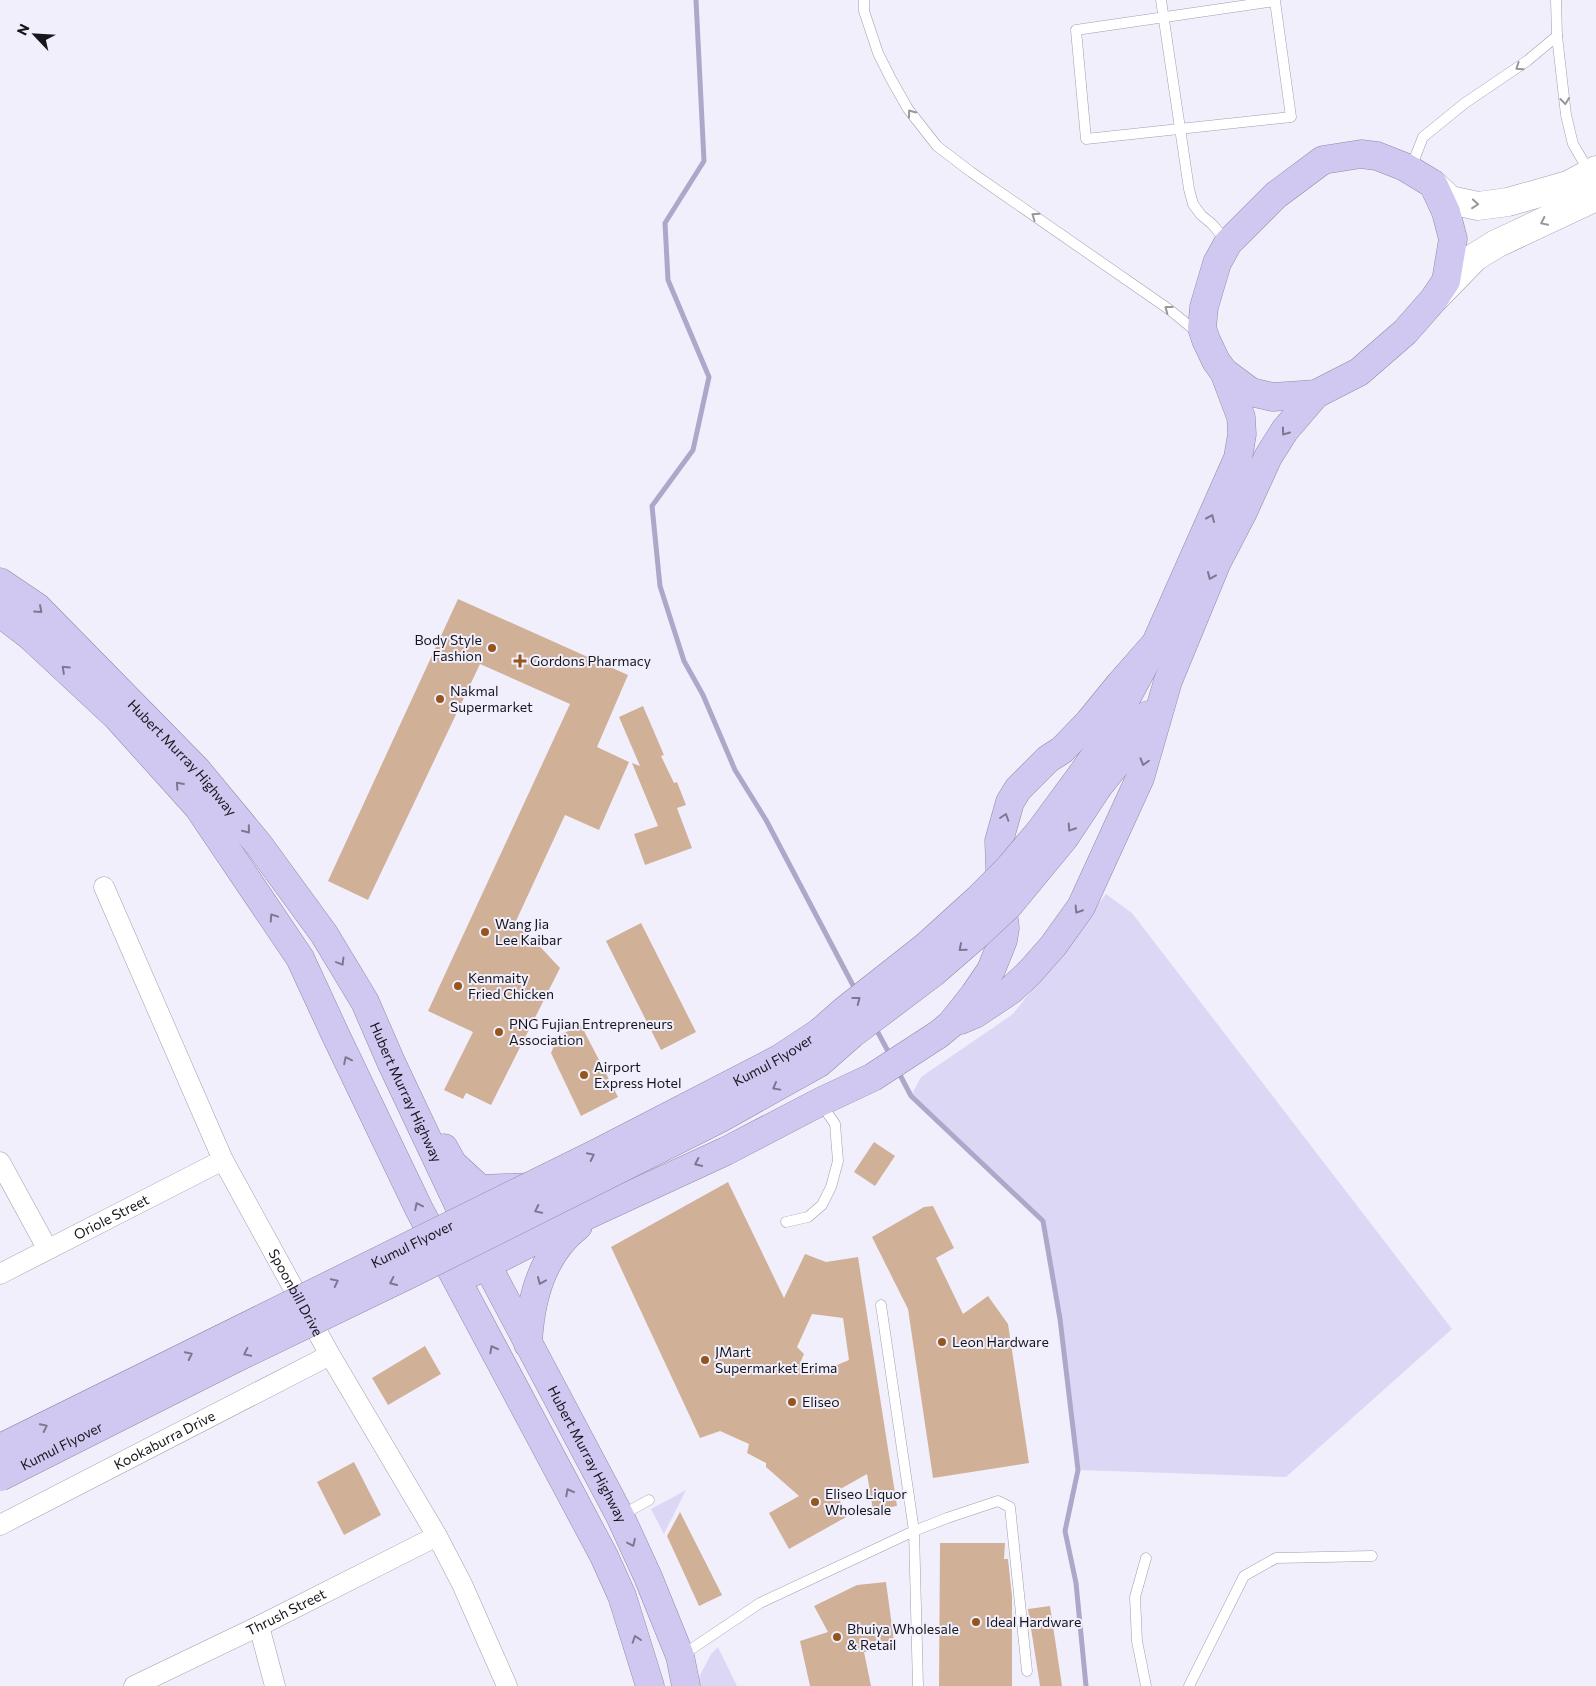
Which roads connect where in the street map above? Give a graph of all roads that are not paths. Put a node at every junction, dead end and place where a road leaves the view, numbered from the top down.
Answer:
1 (865, 0) edge
2 (1161, 0) edge
3 (1556, 0) edge
4 (1163, 17) junction
5 (1557, 36) junction
6 (1180, 129) junction
7 (1426, 180) junction
8 (1594, 180) edge
9 (1228, 242) junction
10 (1434, 299) junction
11 (1206, 340) junction
12 (1224, 372) junction
13 (1316, 394) junction
14 (0, 582) edge
15 (0, 612) edge
16 (1156, 643) junction
17 (1168, 681) junction
18 (1090, 781) junction
19 (104, 888) dead end
20 (945, 1029) junction
21 (390, 1062) junction
22 (820, 1102) junction
23 (223, 1160) junction
24 (0, 1162) edge
25 (605, 1206) junction
26 (786, 1222) dead end
27 (47, 1248) junction
28 (487, 1265) junction
29 (0, 1274) edge
30 (456, 1280) junction
31 (881, 1305) dead end
32 (528, 1344) junction
33 (330, 1355) junction
34 (0, 1448) edge
35 (0, 1477) edge
36 (649, 1500) dead end
37 (620, 1516) junction
38 (0, 1525) edge
39 (914, 1531) junction
40 (437, 1536) junction
41 (1372, 1556) dead end
42 (1146, 1558) dead end
43 (259, 1626) junction
44 (680, 1656) junction
45 (1027, 1670) dead end
46 (134, 1686) edge
47 (276, 1686) edge
48 (507, 1686) edge
49 (650, 1686) edge
50 (686, 1686) edge
51 (918, 1686) edge
52 (1146, 1686) edge
53 (1189, 1686) edge

11 -> 1 lane
2 - 4 lane
3 - 5 lane
4 - 6 lane
4 - 6 lane
4 - 6 lane
5 -> 7 lane
5 -> 8 lane
6 - 9 lane
7 -> 8 main road
7 - 9 highway
7 - 10 highway
8 -> 10 main road
9 - 11 highway
10 - 13 highway
11 - 12 highway
12 - 13 highway
16 -> 12 highway
13 -> 17 highway
14 -> 21 highway, Hubert Murray Highway
30 -> 15 highway, Hubert Murray Highway
16 - 18 highway
20 -> 16 highway
17 - 18 highway
17 -> 20 highway
34 -> 18 highway, Kumul Flyover, bridge
18 -> 35 highway, Kumul Flyover, bridge
19 - 23 street, Spoonbill Drive
20 - 22 highway
21 - 22 highway
21 - 28 highway, Hubert Murray Highway
22 -> 25 highway
22 - 26 lane
23 - 27 street, Oriole Street
23 - 33 street, Spoonbill Drive
24 - 27 street
25 - 28 highway
25 -> 32 highway
27 - 29 street, Oriole Street
28 - 30 highway
28 - 32 highway, Hubert Murray Highway
49 -> 30 highway, Hubert Murray Highway
31 - 39 lane
32 - 37 highway, Hubert Murray Highway
33 - 38 street, Kookaburra Drive
33 - 40 street, Spoonbill Drive
36 - 37 lane
37 -> 44 highway, Hubert Murray Highway
39 - 44 lane
39 - 45 lane
39 - 51 lane
40 - 43 street, Thrush Street
40 - 48 street, Spoonbill Drive
41 - 53 lane
42 - 52 lane
43 - 46 street, Thrush Street
43 - 47 street
44 - 50 highway, Hubert Murray Highway

